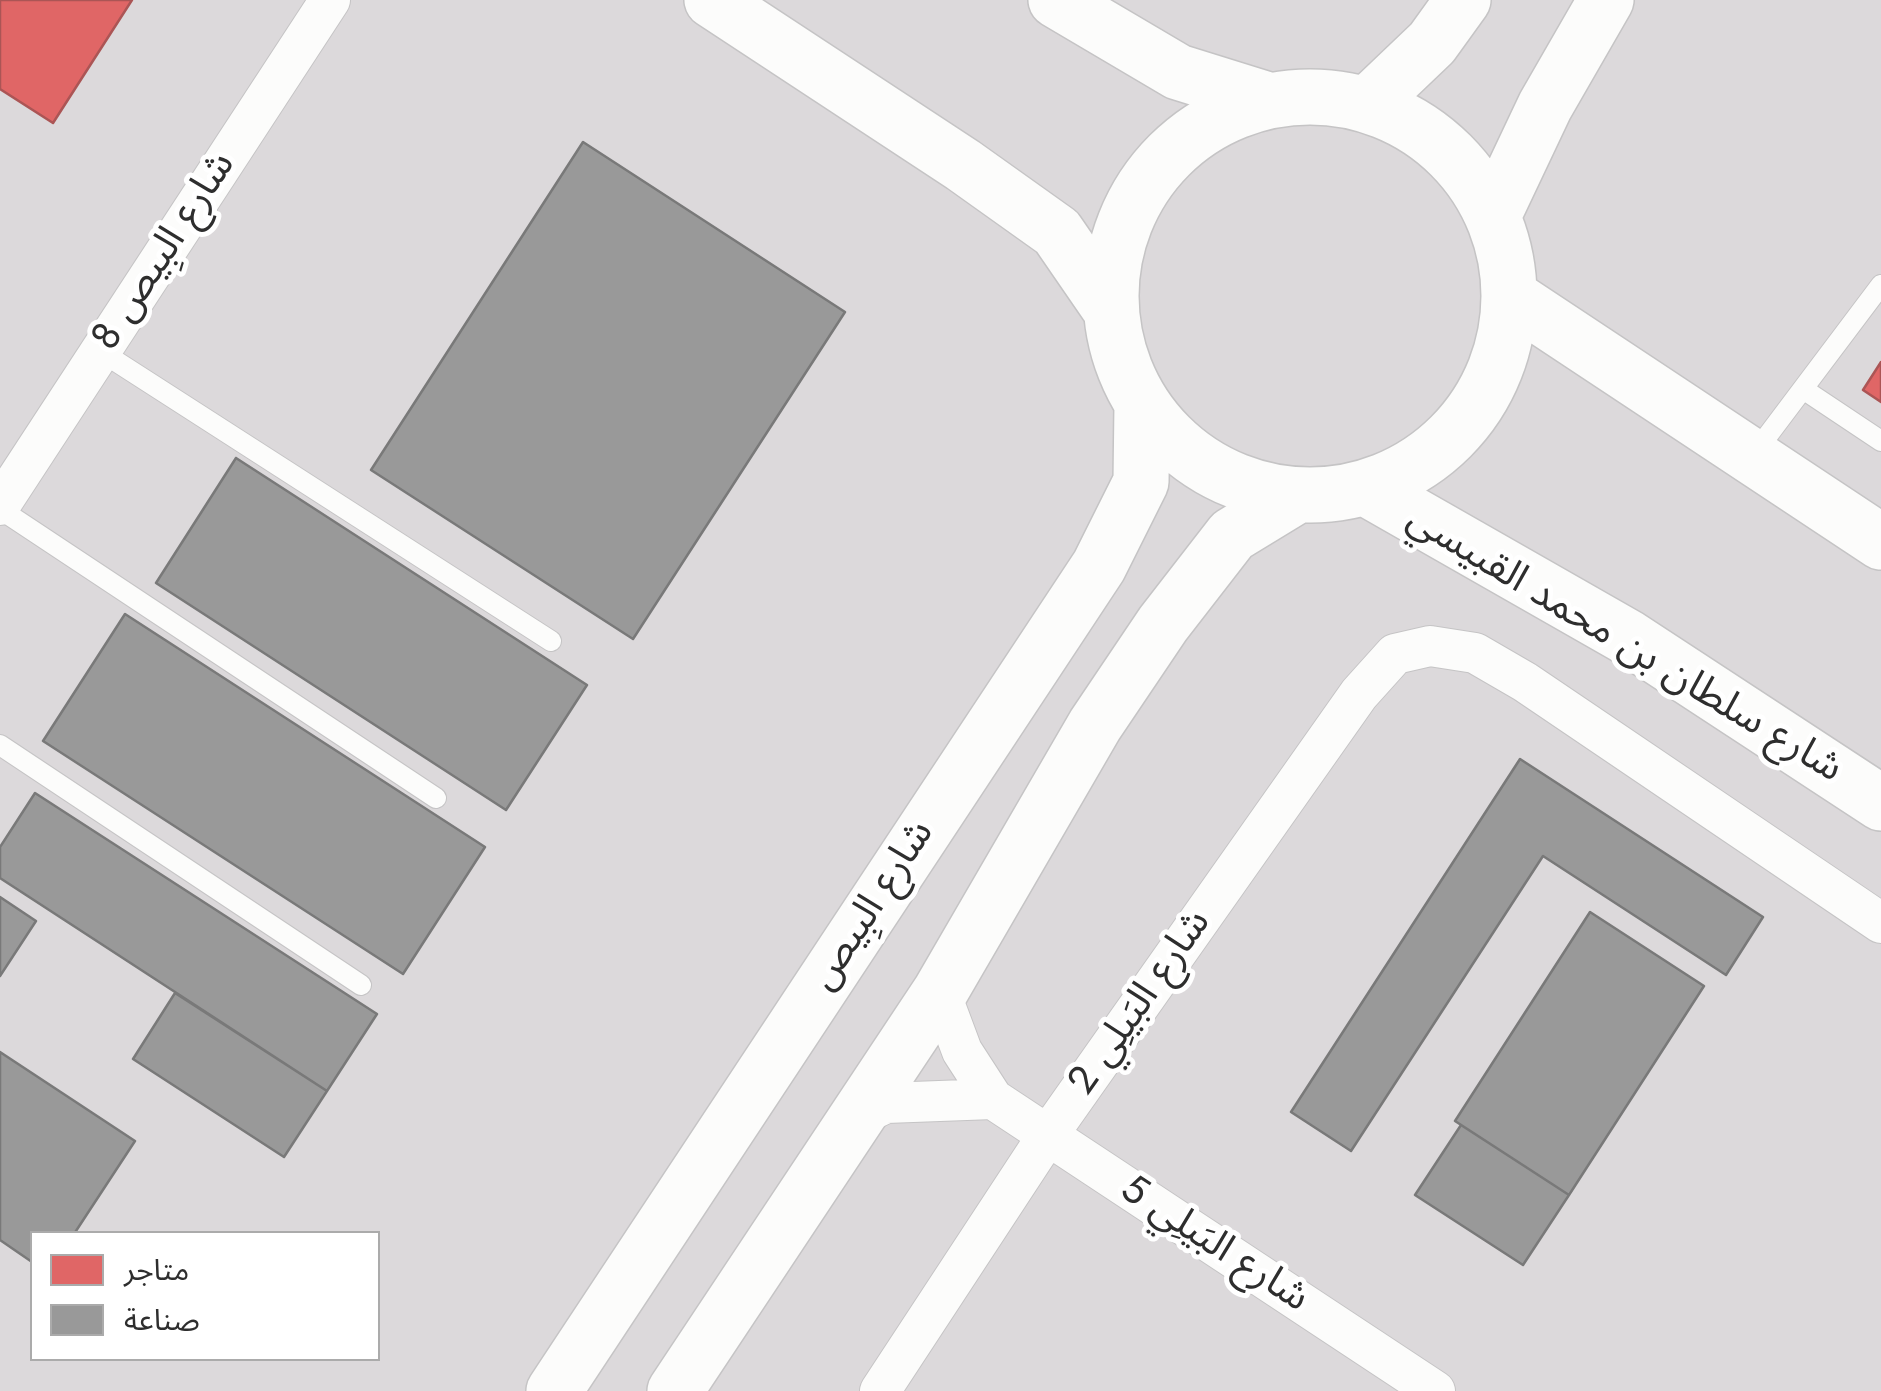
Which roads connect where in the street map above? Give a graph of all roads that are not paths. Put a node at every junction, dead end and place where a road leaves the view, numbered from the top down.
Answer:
1 (330, 0) edge
2 (712, 0) edge
3 (1056, 0) edge
4 (1463, 0) edge
5 (1606, 0) edge
6 (1268, 100) junction
7 (1368, 104) junction
8 (1493, 216) junction
9 (1881, 285) edge
10 (1511, 298) junction
11 (1110, 309) junction
12 (100, 351) junction
13 (1803, 388) junction
14 (1142, 404) junction
15 (1881, 441) edge
16 (12, 457) edge
17 (1752, 457) junction
18 (1366, 488) junction
19 (1296, 496) junction
20 (0, 507) edge
21 (1881, 542) edge
22 (551, 640) dead end
23 (0, 745) edge
24 (436, 798) dead end
25 (1881, 803) edge
26 (1881, 922) edge
27 (362, 985) dead end
28 (940, 992) junction
29 (993, 1099) junction
30 (858, 1116) junction
31 (1048, 1135) junction
32 (554, 1391) edge
33 (676, 1391) edge
34 (880, 1391) edge
35 (1435, 1391) edge

1 - 12 street, شارع البِيص 8
2 - 11 main road
3 - 6 main road
4 - 7 main road
5 - 8 main road
6 - 7 main road
6 - 11 main road
7 - 8 main road
8 - 10 main road
9 - 13 lane
10 - 17 main road
10 - 18 main road
11 - 14 main road
12 - 16 street, شارع البِيص 8
12 - 22 lane
13 - 15 lane
13 - 17 lane
14 - 19 main road
14 - 32 main road, شارع البِيص
16 - 20 street, شارع البِيص 8
17 - 21 main road
18 - 19 main road
18 - 25 main road, شارع سلطان بن محمد القبيسي
19 - 28 main road
20 - 24 lane
23 - 27 lane
26 - 31 street, شارع البَيلِي 2
28 - 29 street, شارع البَيلِي 5
28 - 30 main road
29 - 30 street
29 - 31 street, شارع البَيلِي 5
30 - 33 main road
31 - 34 street, شارع البَيلِي 2
31 - 35 street, شارع البَيلِي 5

